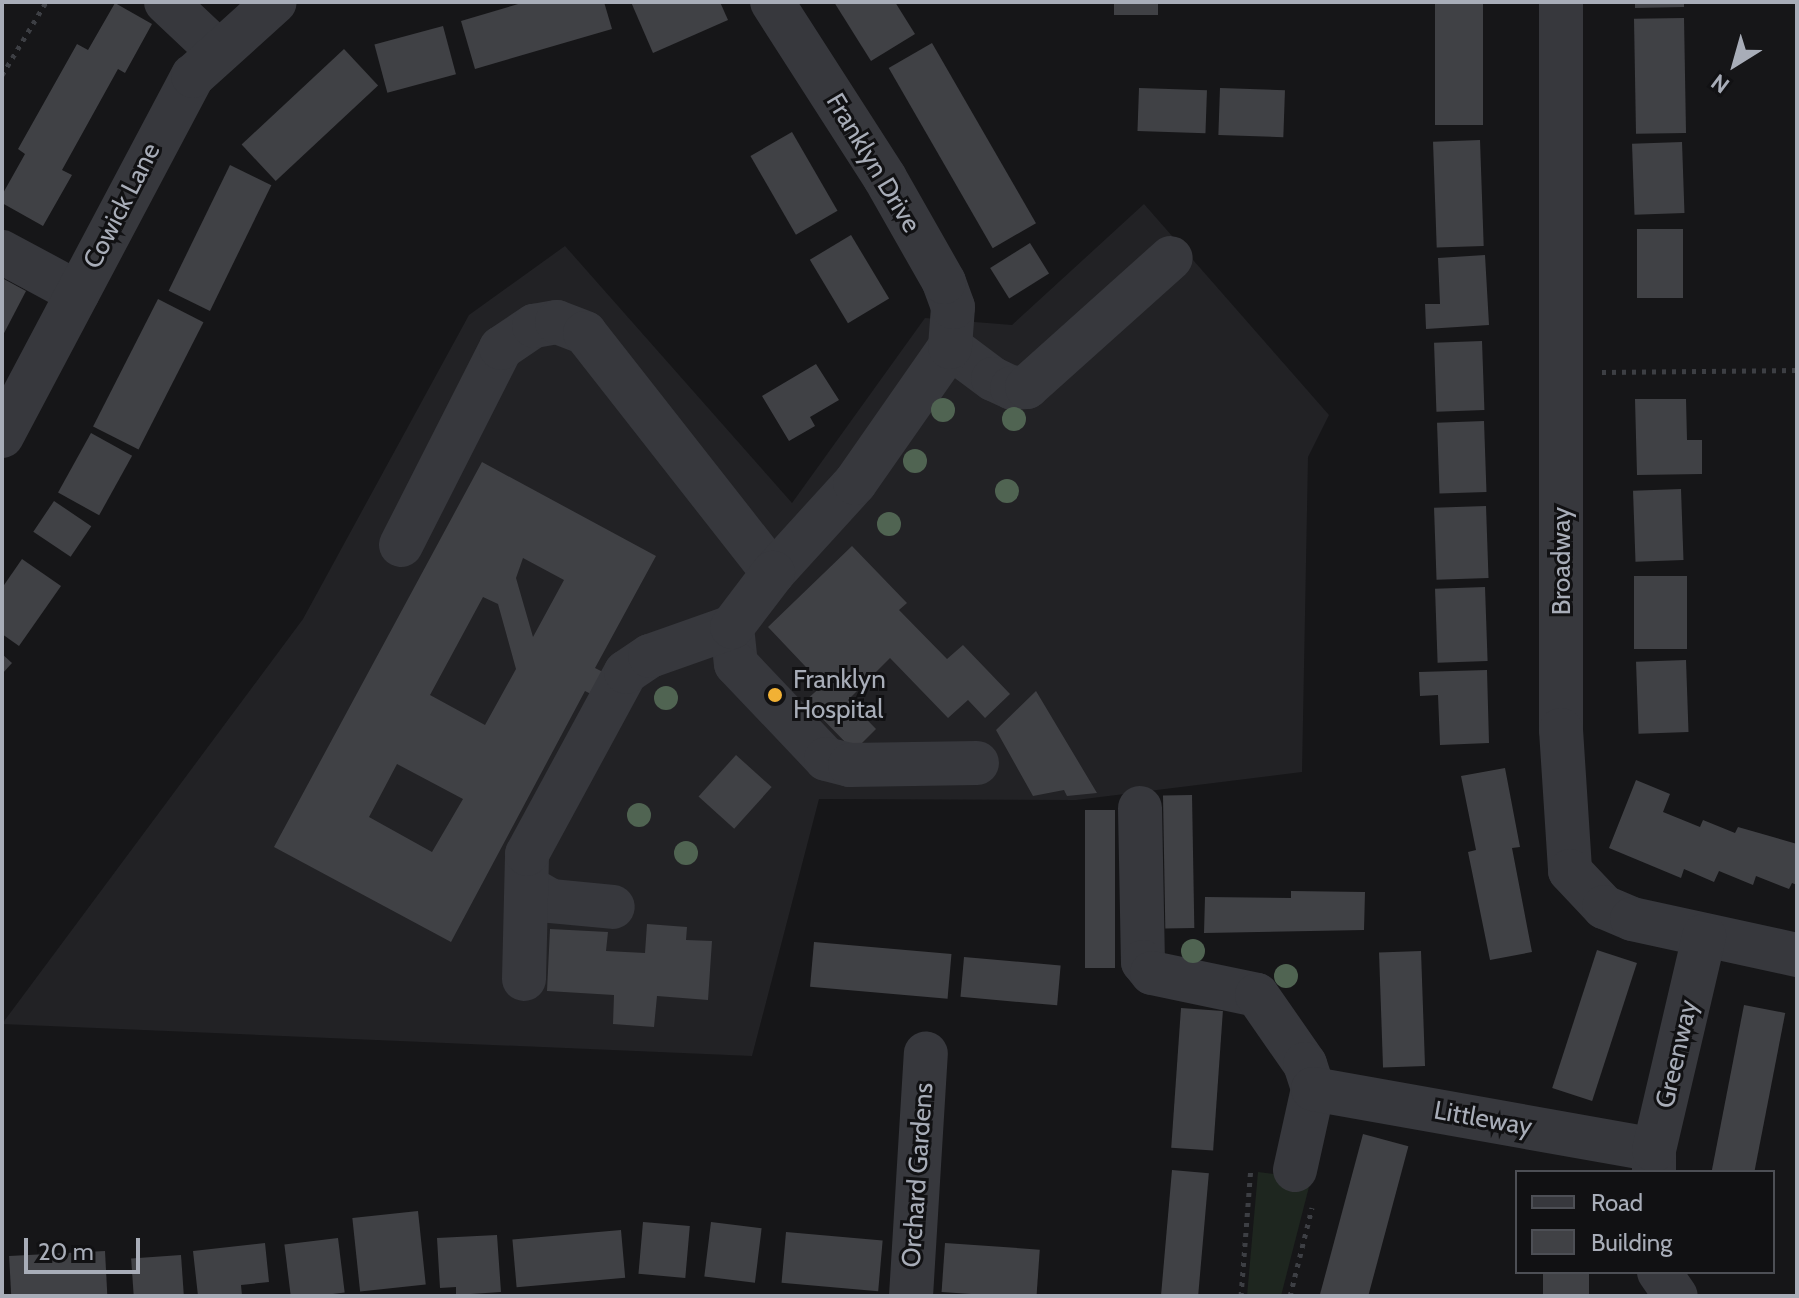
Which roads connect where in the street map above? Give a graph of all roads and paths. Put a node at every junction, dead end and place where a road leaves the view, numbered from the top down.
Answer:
1 (46, 2) edge
2 (166, 2) edge
3 (275, 2) edge
4 (772, 2) edge
5 (1561, 2) edge
6 (218, 51) junction
7 (2, 75) edge
8 (2, 252) edge
9 (1171, 258) dead end
10 (78, 293) junction
11 (952, 340) junction
12 (1797, 370) edge
13 (1563, 372) junction
14 (2, 436) edge
15 (401, 545) dead end
16 (773, 573) junction
17 (732, 627) junction
18 (977, 763) dead end
19 (1140, 808) dead end
20 (527, 887) junction
21 (613, 907) dead end
22 (1704, 936) junction
23 (1797, 955) edge
24 (524, 979) dead end
25 (926, 1053) dead end
26 (1313, 1089) junction
27 (1654, 1161) edge
28 (1295, 1170) junction
29 (1660, 1274) edge
30 (911, 1296) edge
31 (1241, 1296) edge
32 (1290, 1296) edge
33 (1676, 1296) edge

1 - 7 path
2 - 6 street
3 - 6 street, Cowick Lane
4 - 11 street, Franklyn Drive
5 - 13 street, Broadway
6 - 10 street, Cowick Lane
8 - 10 street
9 - 11 street
10 - 14 street, Cowick Lane
11 - 16 street
12 - 13 path
13 - 22 street, Broadway
15 - 16 street
16 - 17 street
17 - 18 street
17 - 20 street
19 - 26 street
20 - 21 street
20 - 24 street
22 - 23 street, Broadway
22 - 27 street, Greenway
25 - 30 street, Orchard Gardens
26 - 27 street, Littleway
26 - 28 street
28 - 31 path
28 - 32 path
29 - 33 street

